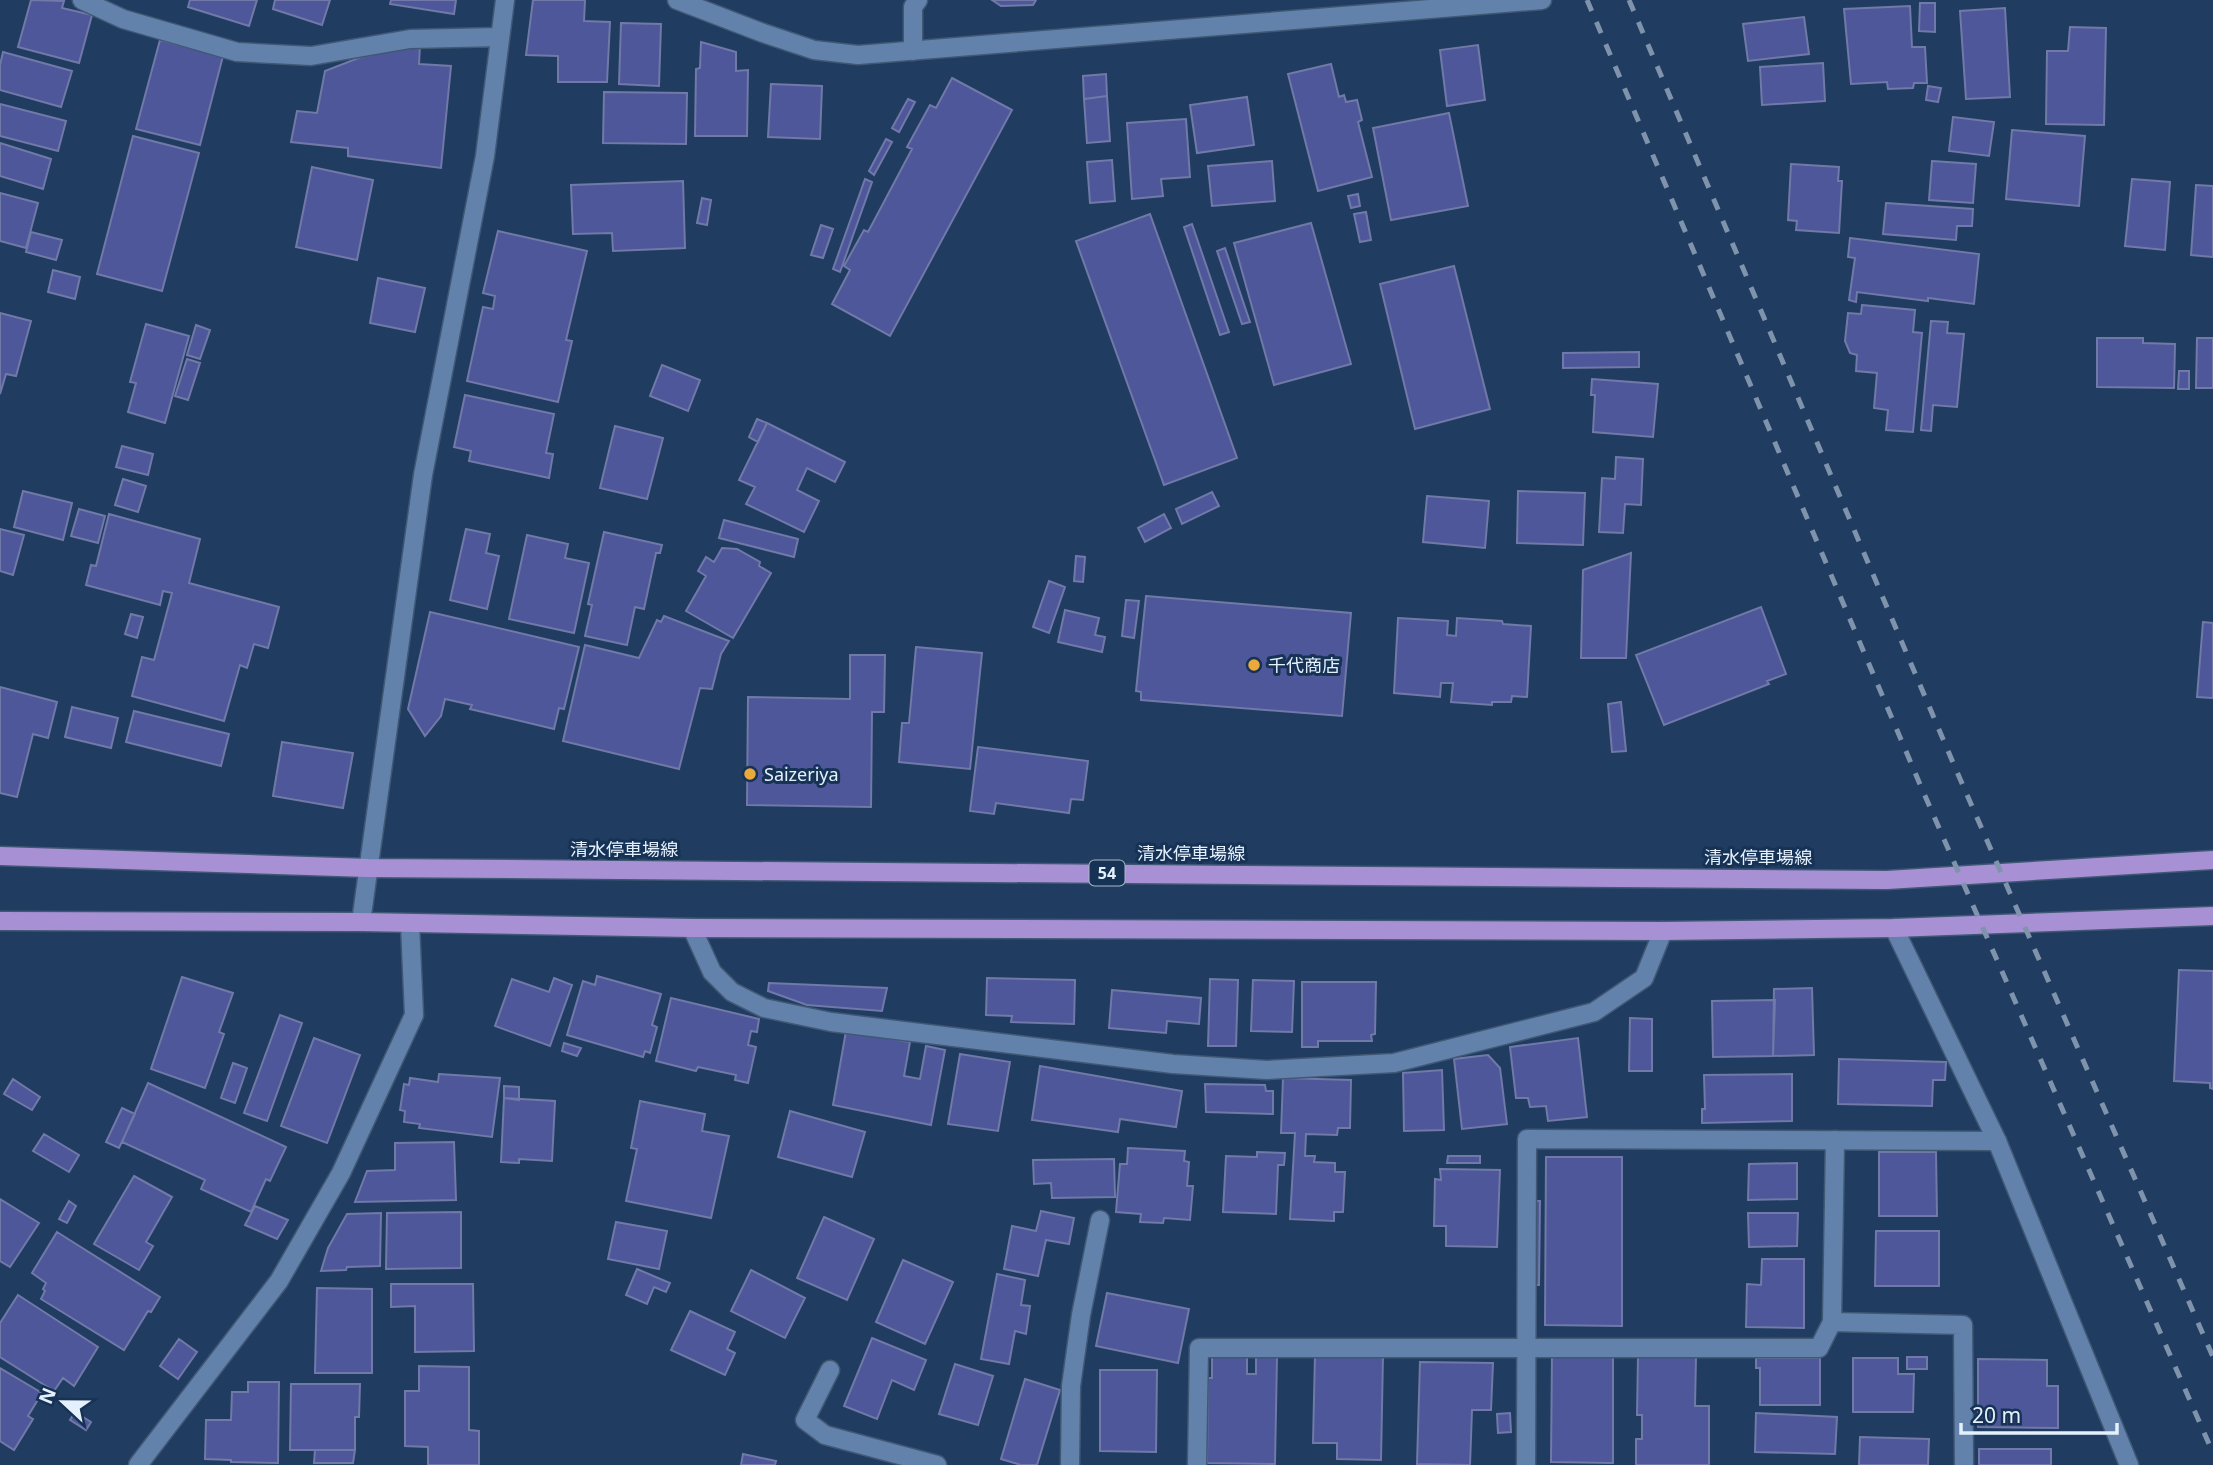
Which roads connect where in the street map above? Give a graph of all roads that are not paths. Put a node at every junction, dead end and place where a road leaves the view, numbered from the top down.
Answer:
1 (82, 0) edge
2 (505, 0) edge
3 (677, 0) edge
4 (918, 0) edge
5 (1542, 0) edge
6 (500, 37) junction
7 (912, 51) junction
8 (0, 856) edge
9 (2213, 860) edge
10 (368, 867) junction
11 (2213, 916) edge
12 (0, 920) edge
13 (361, 922) junction
14 (410, 924) junction
15 (692, 928) junction
16 (1894, 928) junction
17 (1663, 931) junction
18 (1835, 1140) junction
19 (1997, 1141) junction
20 (1100, 1220) dead end
21 (1832, 1322) junction
22 (1525, 1348) junction
23 (830, 1370) dead end
24 (142, 1463) edge
25 (937, 1465) edge
26 (1070, 1465) edge
27 (1197, 1465) edge
28 (1526, 1465) edge
29 (1964, 1465) edge
30 (2129, 1465) edge

1 - 6 street
2 - 6 street
3 - 7 street
4 - 7 street
5 - 7 street
6 - 10 street
8 - 10 main road, 清水停車場線 / 54
9 - 10 main road, 清水停車場線 / 54
10 - 13 street
11 - 16 main road
12 - 13 main road
13 - 14 main road
14 - 15 main road
14 - 24 street
15 - 17 main road
15 - 17 street
16 - 17 main road
16 - 19 street
18 - 19 street
18 - 21 street
18 - 22 street
19 - 30 street
20 - 26 street
21 - 22 street
21 - 29 street
22 - 27 street
22 - 28 street
23 - 25 street

